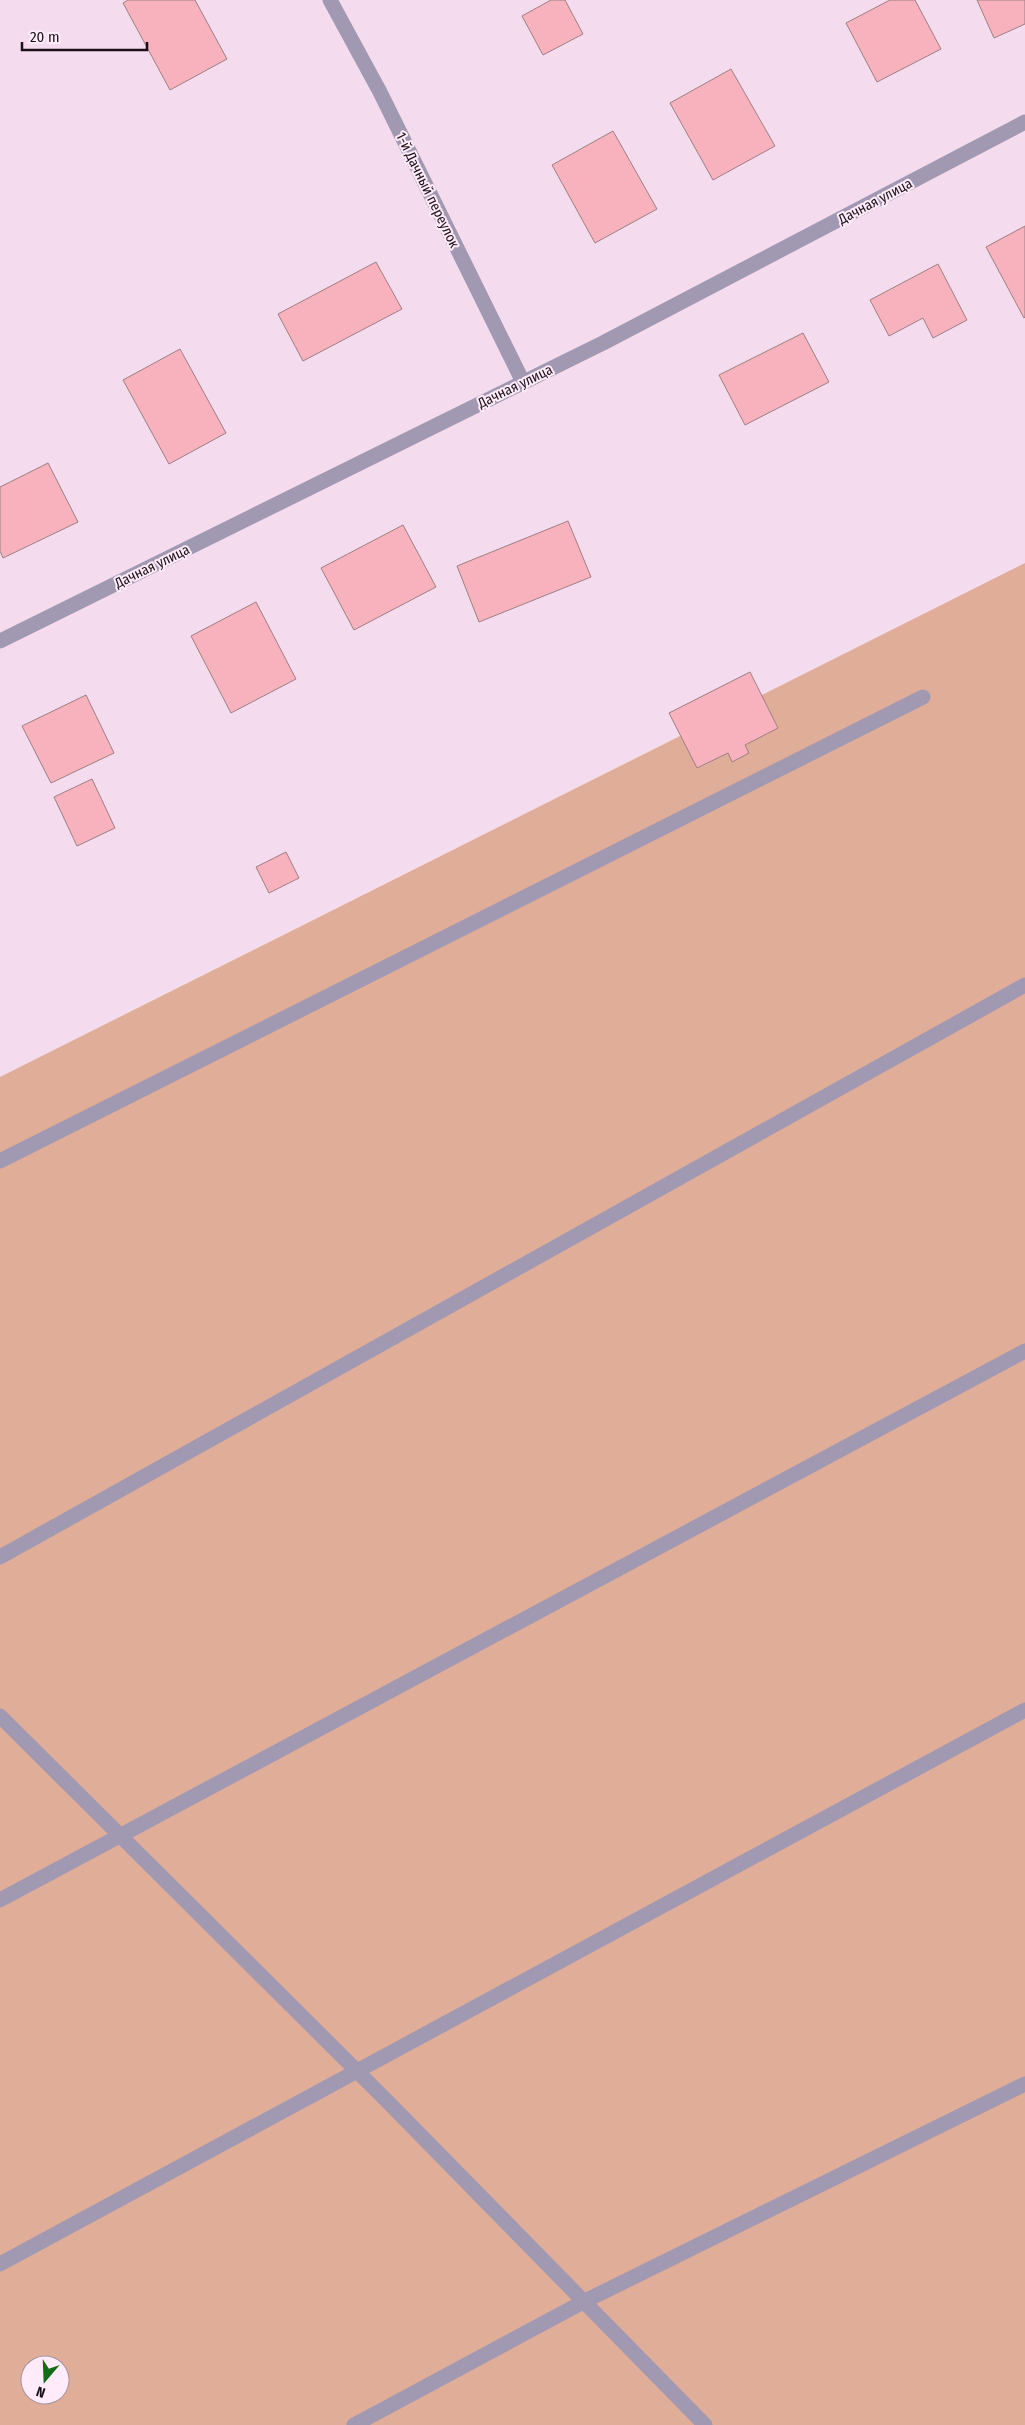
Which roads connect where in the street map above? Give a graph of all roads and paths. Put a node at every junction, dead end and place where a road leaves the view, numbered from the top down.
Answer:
1 (330, 0) edge
2 (1025, 122) edge
3 (523, 382) junction
4 (0, 641) edge
5 (923, 697) dead end
6 (1025, 985) edge
7 (0, 1161) edge
8 (1025, 1351) edge
9 (0, 1557) edge
10 (1025, 1710) edge
11 (0, 1716) edge
12 (121, 1836) junction
13 (0, 1900) edge
14 (356, 2071) junction
15 (1025, 2084) edge
16 (0, 2264) edge
17 (585, 2300) junction
18 (354, 2425) edge
19 (705, 2425) edge

1 - 3 street, 1-й Дачный переулок
2 - 3 street, Дачная улица
3 - 4 street, Дачная улица
5 - 7 street
6 - 9 street
8 - 12 street
10 - 14 street
11 - 12 street
12 - 13 street
12 - 14 street
14 - 16 street
14 - 17 street
15 - 17 street
17 - 18 street
17 - 19 street

